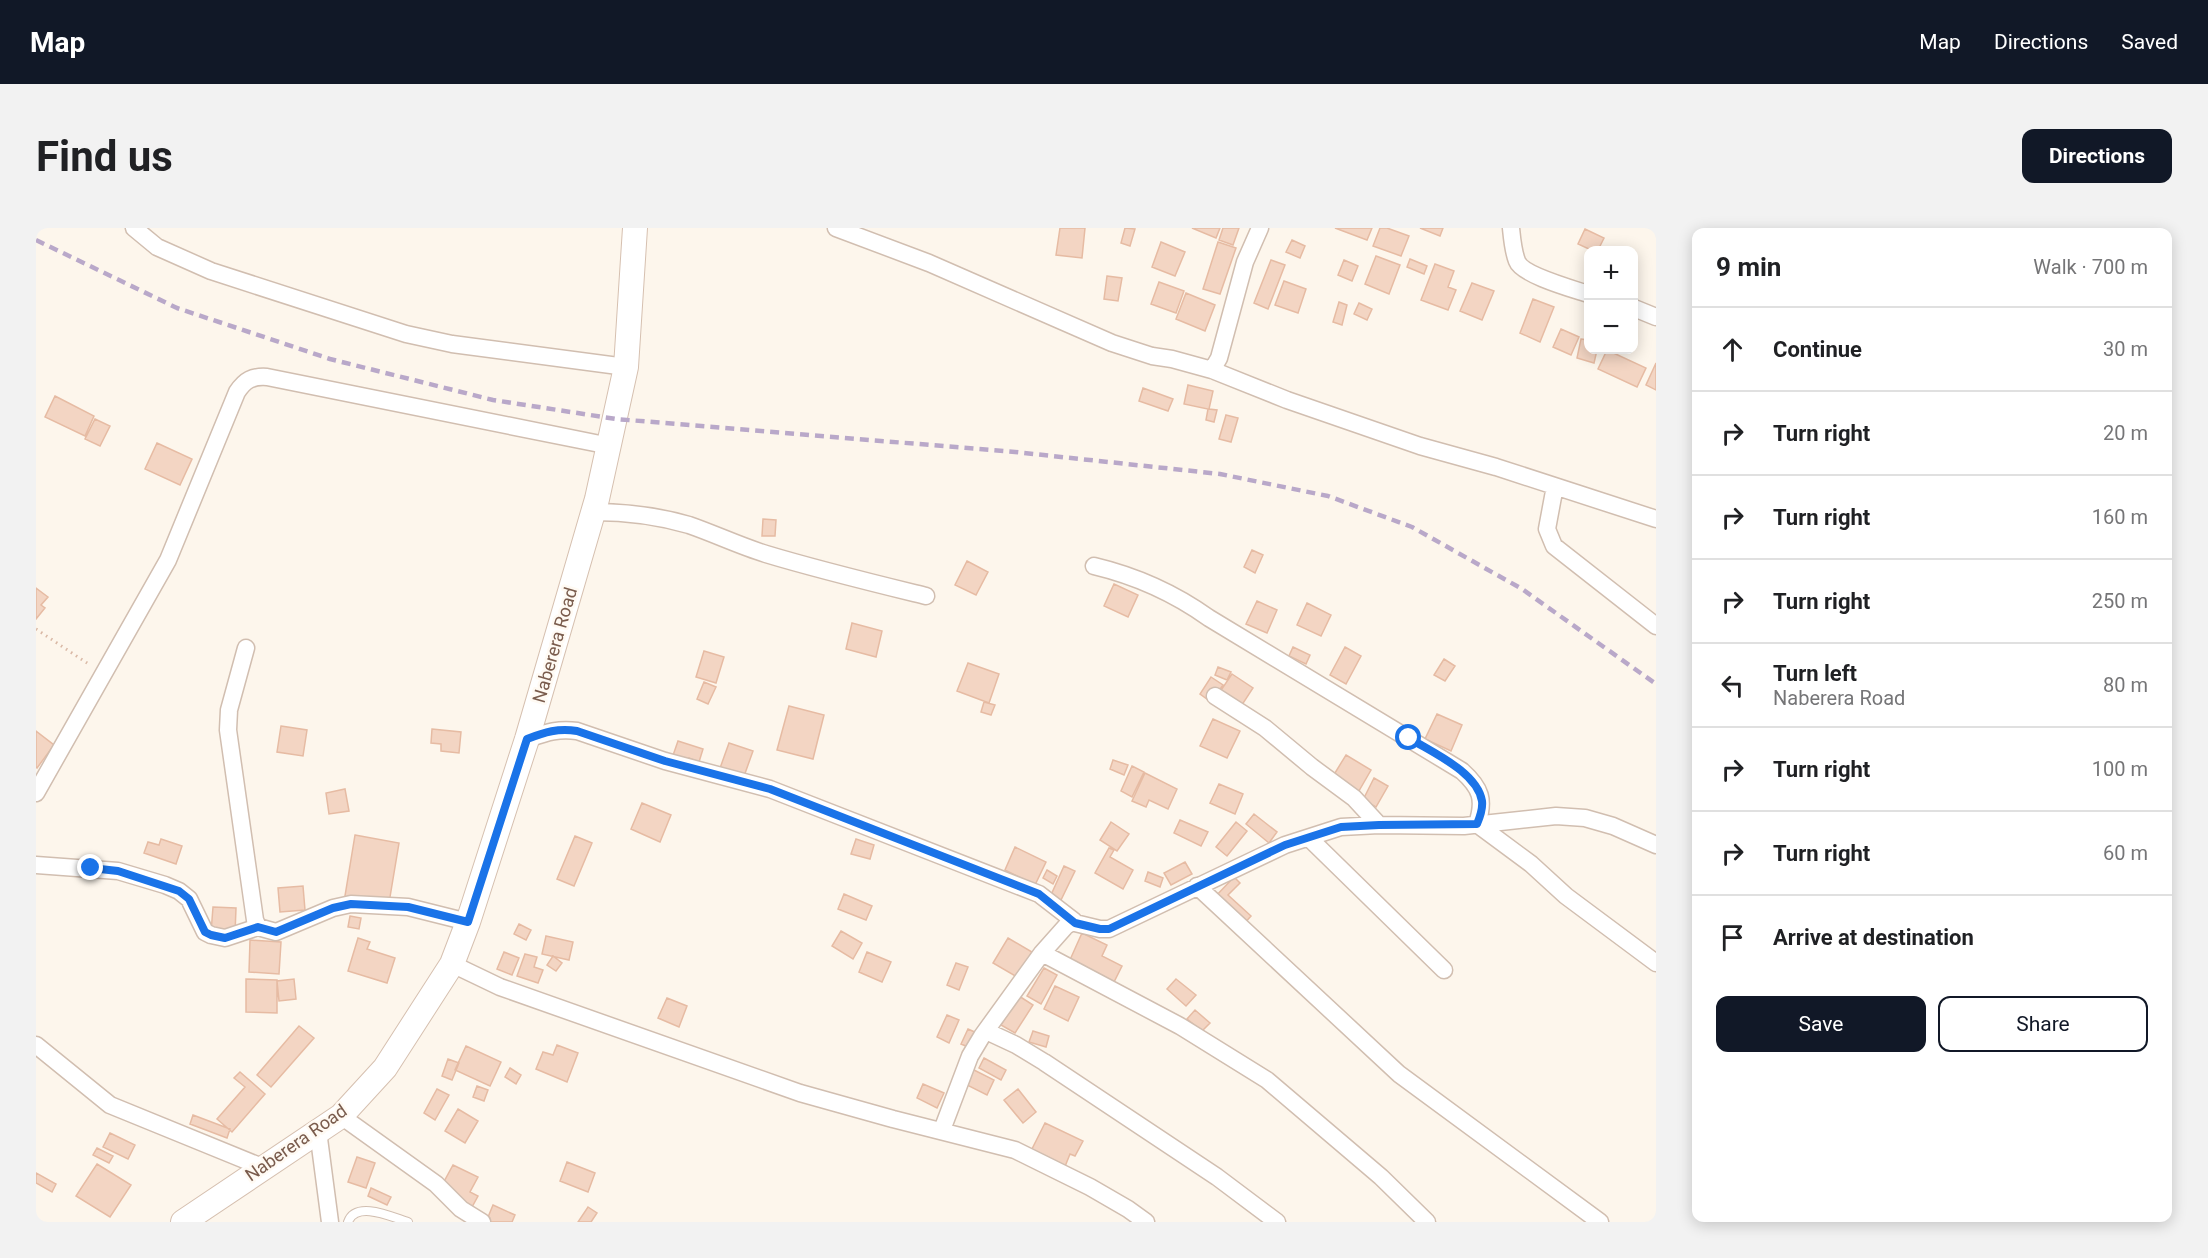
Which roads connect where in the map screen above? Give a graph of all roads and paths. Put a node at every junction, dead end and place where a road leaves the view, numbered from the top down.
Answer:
1 (134, 228) edge
2 (635, 228) edge
3 (836, 228) edge
4 (1260, 228) edge
5 (1510, 228) edge
6 (1584, 293) edge
7 (1638, 310) edge
8 (1656, 317) edge
9 (626, 367) junction
10 (1212, 370) junction
11 (610, 446) junction
12 (1555, 486) junction
13 (594, 512) junction
14 (1656, 519) edge
15 (1094, 566) dead end
16 (926, 596) dead end
17 (1656, 626) edge
18 (36, 628) edge
19 (246, 648) dead end
20 (104, 674) junction
21 (1215, 696) dead end
22 (527, 739) junction
23 (36, 793) edge
24 (1477, 824) junction
25 (1379, 825) junction
26 (1309, 838) junction
27 (1656, 845) edge
28 (36, 865) edge
29 (1197, 886) junction
30 (1074, 921) junction
31 (468, 922) junction
32 (258, 927) junction
33 (1042, 953) junction
34 (1656, 963) edge
35 (452, 964) junction
36 (1444, 970) dead end
37 (986, 1031) junction
38 (36, 1045) edge
39 (341, 1116) junction
40 (942, 1130) junction
41 (318, 1131) junction
42 (262, 1167) junction
43 (183, 1222) edge
44 (330, 1222) edge
45 (348, 1222) edge
46 (408, 1222) edge
47 (482, 1222) edge
48 (1146, 1222) edge
49 (1277, 1222) edge
50 (1426, 1222) edge
51 (1600, 1222) edge

1 - 9 street
2 - 9 street, Naberera Road
3 - 10 street
4 - 10 street
5 - 6 street
7 - 8 street
9 - 11 street, Naberera Road
10 - 12 street
11 - 13 street, Naberera Road
11 - 20 street
12 - 14 street
12 - 17 street
13 - 16 street
13 - 22 street, Naberera Road
15 - 24 street
18 - 20 path
19 - 32 street
20 - 23 street
21 - 25 street
22 - 30 street
22 - 31 street, Naberera Road
24 - 25 street
24 - 27 street
24 - 34 street
25 - 26 street
26 - 29 street
26 - 36 street
28 - 32 street
29 - 30 street
29 - 51 street
30 - 33 street
31 - 32 street
31 - 35 street, Naberera Road
33 - 37 street
33 - 50 street
35 - 39 street, Naberera Road
35 - 40 street
37 - 40 street
37 - 49 street
38 - 42 street
39 - 41 street, Naberera Road
39 - 47 street
40 - 48 street
41 - 42 street, Naberera Road
41 - 44 street
42 - 43 street, Naberera Road
45 - 46 lane

